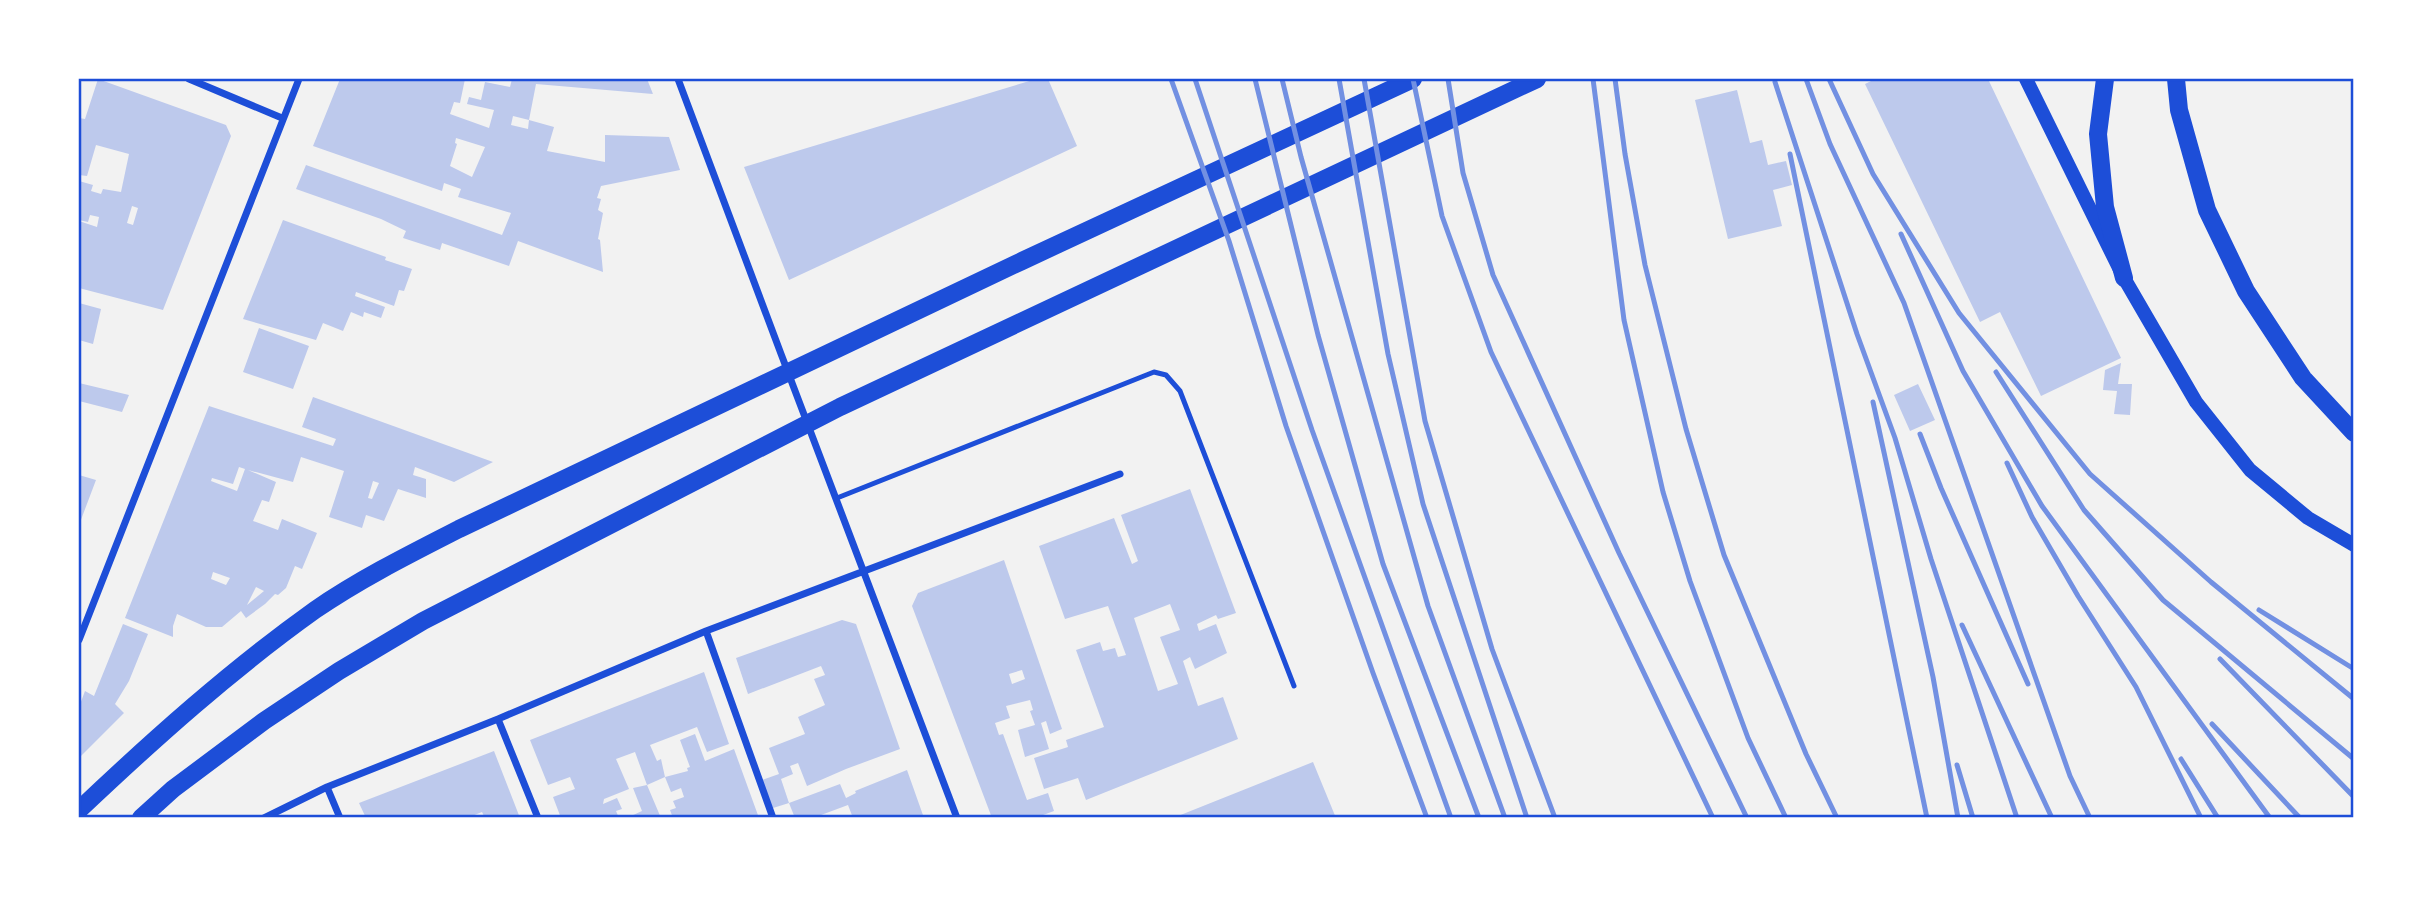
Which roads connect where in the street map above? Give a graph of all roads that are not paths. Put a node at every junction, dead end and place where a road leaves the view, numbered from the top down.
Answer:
1 (189, 79) edge
2 (299, 79) edge
3 (678, 79) edge
4 (1413, 79) edge
5 (1537, 79) edge
6 (2026, 79) edge
7 (2105, 79) edge
8 (2176, 79) edge
9 (282, 118) junction
10 (2124, 278) junction
11 (2354, 433) edge
12 (1120, 474) dead end
13 (837, 498) junction
14 (2354, 545) edge
15 (864, 570) junction
16 (706, 631) junction
17 (79, 640) edge
18 (1294, 685) dead end
19 (498, 719) junction
20 (327, 787) junction
21 (79, 810) edge
22 (141, 818) edge
23 (264, 818) edge
24 (340, 818) edge
25 (538, 818) edge
26 (773, 818) edge
27 (957, 818) edge

1 - 9 street
2 - 9 street
3 - 13 street
4 - 21 main road
5 - 22 main road
6 - 10 main road
7 - 10 main road
8 - 11 main road
9 - 17 street
10 - 14 main road
12 - 15 street
13 - 15 street
13 - 18 lane
15 - 16 street
15 - 27 street
16 - 19 street
16 - 26 street
19 - 20 street
19 - 25 street
20 - 23 street
20 - 24 street

